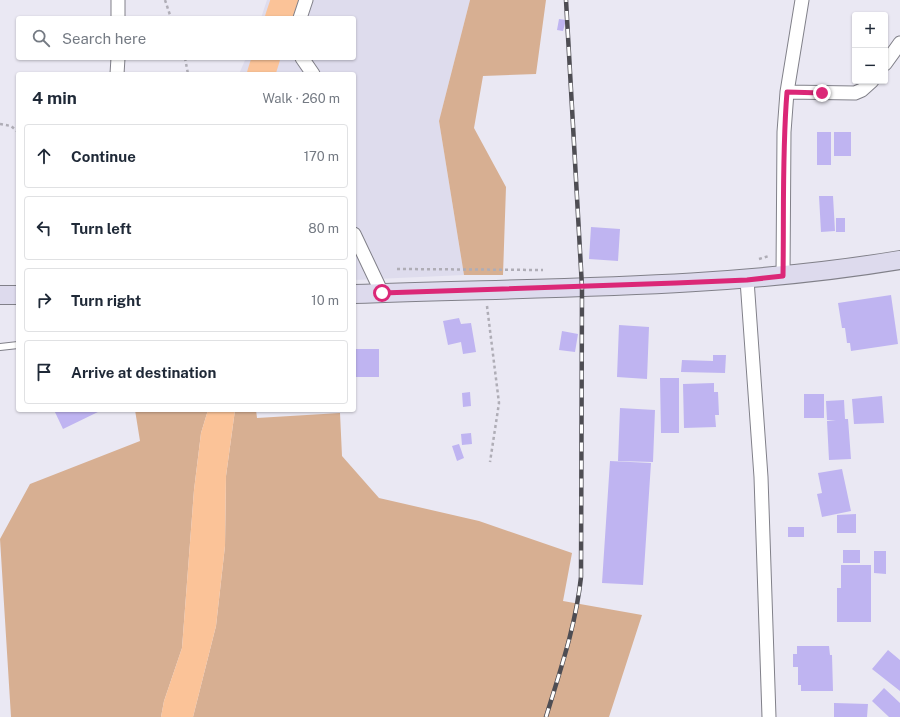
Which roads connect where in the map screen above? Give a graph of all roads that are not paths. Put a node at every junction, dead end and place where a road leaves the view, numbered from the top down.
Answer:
1 (118, 0) edge
2 (306, 0) edge
3 (802, 0) edge
4 (118, 16) edge
5 (301, 16) edge
6 (900, 43) edge
7 (118, 60) edge
8 (303, 60) edge
9 (888, 60) edge
10 (117, 72) edge
11 (312, 72) edge
12 (869, 84) edge
13 (787, 92) junction
14 (356, 238) edge
15 (900, 260) edge
16 (783, 276) junction
17 (747, 280) junction
18 (382, 293) junction
19 (356, 294) edge
20 (16, 345) edge
21 (0, 347) edge
22 (768, 717) edge

1 - 4 street
2 - 5 street
3 - 13 street
6 - 9 street
7 - 10 street
8 - 11 street
12 - 13 street
13 - 16 street
14 - 18 street
15 - 16 main road
16 - 17 main road
17 - 18 main road
17 - 22 street
18 - 19 main road
20 - 21 lane

